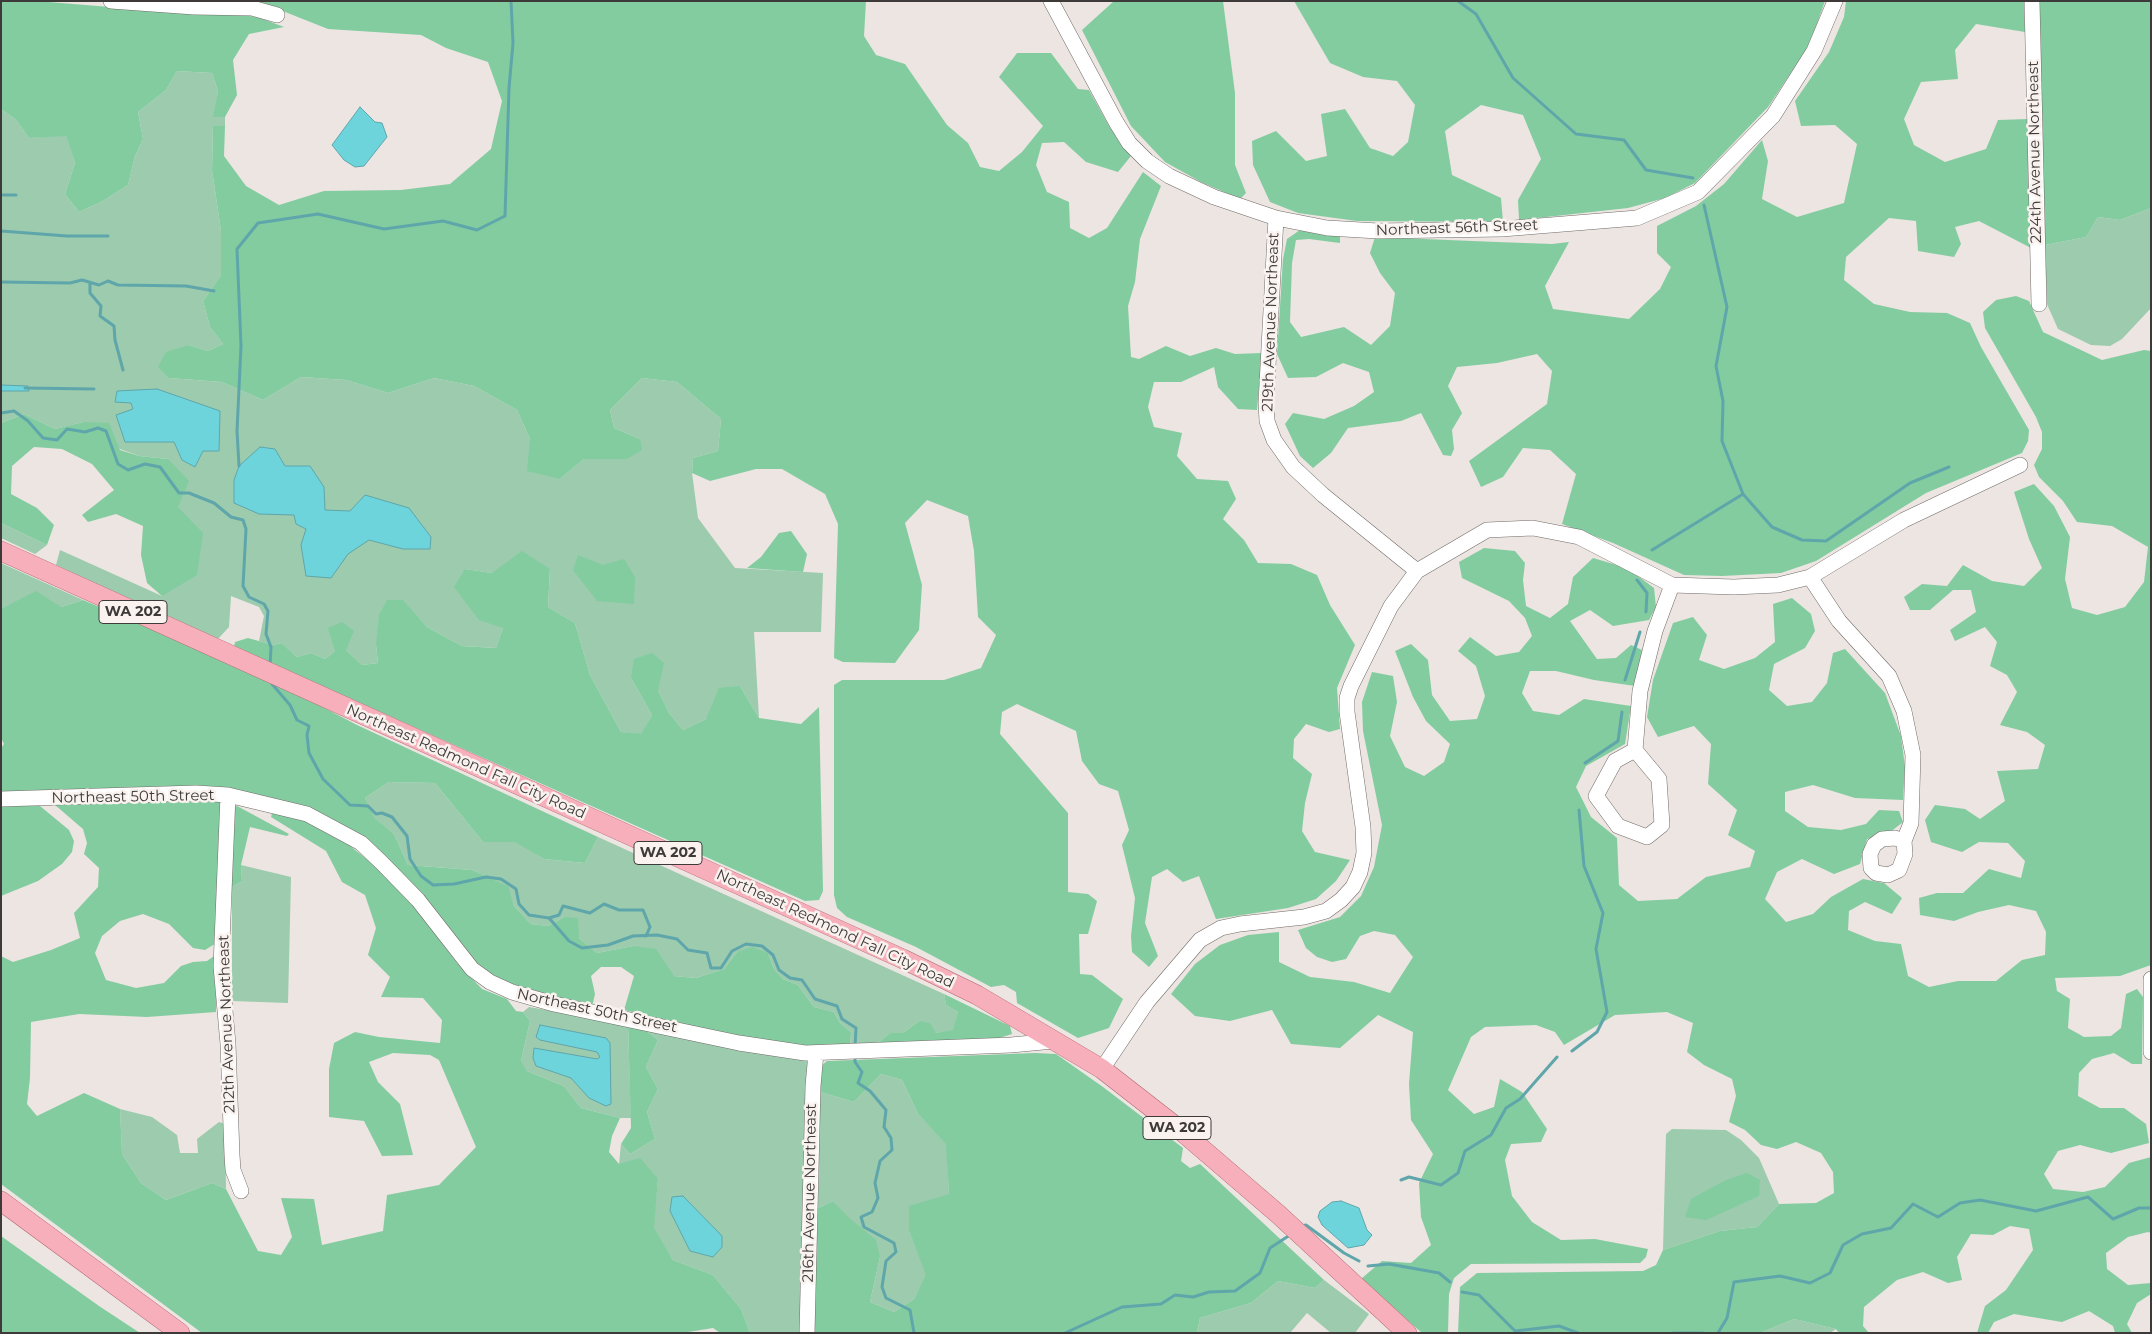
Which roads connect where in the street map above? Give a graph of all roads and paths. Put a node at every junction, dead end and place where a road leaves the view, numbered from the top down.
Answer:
1 (111, 1) edge
2 (1051, 1) edge
3 (1835, 1) edge
4 (2032, 1) edge
5 (276, 15) dead end
6 (1276, 218) junction
7 (2039, 304) dead end
8 (2020, 465) dead end
9 (1, 551) edge
10 (1416, 571) junction
11 (1810, 577) junction
12 (1672, 585) junction
13 (1635, 750) junction
14 (228, 795) junction
15 (1, 799) edge
16 (1904, 842) dead end
17 (2150, 980) edge
18 (1054, 1041) junction
19 (2151, 1052) edge
20 (816, 1054) junction
21 (1102, 1069) junction
22 (241, 1191) dead end
23 (1, 1201) edge
24 (180, 1333) edge
25 (807, 1333) edge
26 (1406, 1333) edge

1 - 5 street
2 - 6 street, Northeast 56th Street
3 - 6 street, Northeast 56th Street
4 - 7 street, 224th Avenue Northeast
6 - 10 street, 219th Avenue Northeast
8 - 11 street
9 - 18 main road, Northeast Redmond Fall City Road / WA 202
10 - 12 street
10 - 21 street
11 - 12 street
11 - 16 street
12 - 13 street
13 - 13 street
14 - 15 street, Northeast 50th Street
14 - 20 street, Northeast 50th Street
14 - 22 street, 212th Avenue Northeast
17 - 19 street
18 - 20 street, Northeast 50th Street
18 - 21 main road, Northeast Redmond Fall City Road / WA 202
20 - 25 street, 216th Avenue Northeast
21 - 26 main road, Northeast Redmond Fall City Road / WA 202
23 - 24 main road

